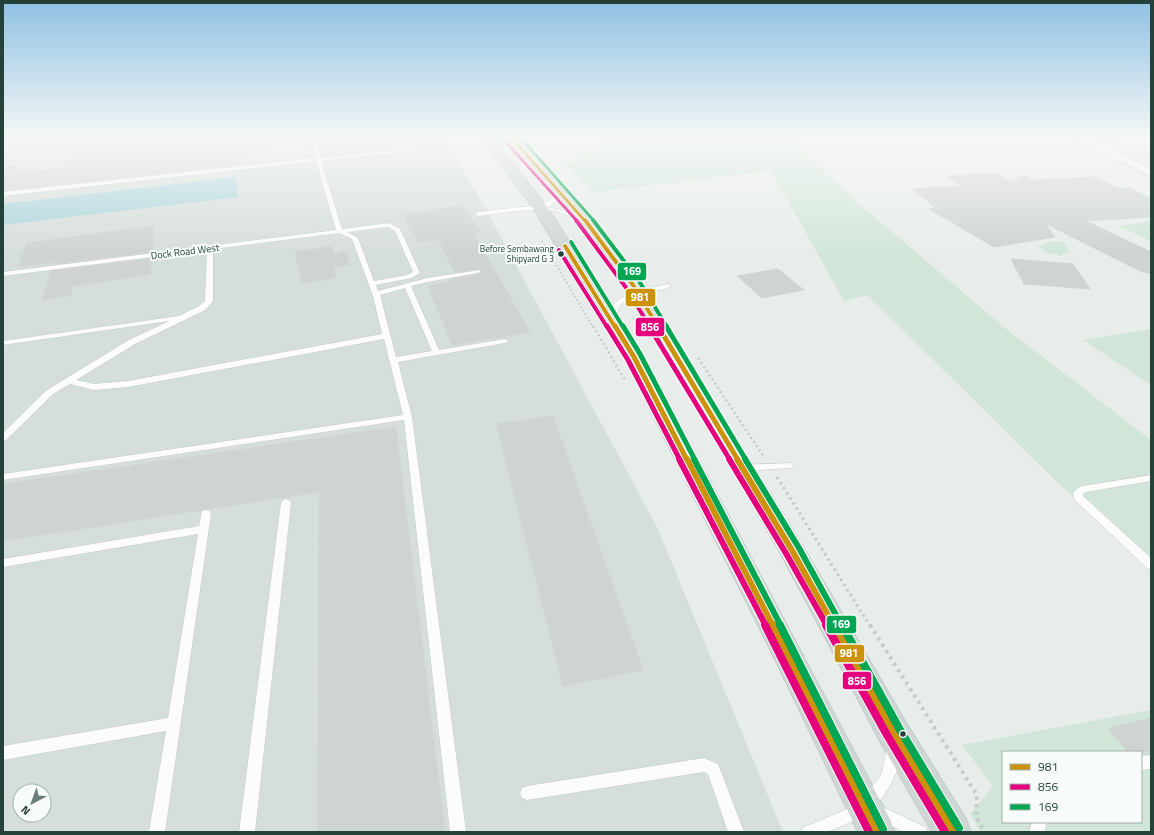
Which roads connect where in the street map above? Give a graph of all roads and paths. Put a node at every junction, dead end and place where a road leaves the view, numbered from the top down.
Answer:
1 (170, 176) edge
2 (319, 176) edge
3 (517, 176) edge
4 (546, 176) edge
5 (558, 190) junction
6 (3, 194) edge
7 (540, 207) junction
8 (523, 209) junction
9 (478, 214) dead end
10 (585, 221) junction
11 (339, 230) junction
12 (210, 247) junction
13 (478, 271) dead end
14 (3, 274) edge
15 (372, 284) junction
16 (406, 285) junction
17 (668, 286) dead end
18 (375, 294) junction
19 (638, 294) junction
20 (187, 316) junction
21 (616, 326) junction
22 (387, 336) junction
23 (505, 341) dead end
24 (3, 343) edge
25 (436, 352) junction
26 (393, 360) junction
27 (69, 381) junction
28 (626, 382) dead end
29 (408, 417) junction
30 (3, 438) edge
31 (789, 466) dead end
32 (741, 468) junction
33 (3, 477) edge
34 (1151, 478) edge
35 (286, 503) dead end
36 (206, 514) dead end
37 (203, 529) junction
38 (3, 563) edge
39 (1151, 564) edge
40 (174, 723) junction
41 (893, 732) junction
42 (3, 753) edge
43 (527, 793) dead end
44 (977, 795) dead end
45 (871, 819) edge
46 (157, 832) edge
47 (247, 832) edge
48 (458, 832) edge
49 (736, 832) edge
50 (809, 832) edge
51 (920, 832) edge
52 (953, 832) edge
53 (985, 832) edge

1 - 6 lane
2 - 11 lane
3 - 7 main road
4 - 5 main road
5 - 7 lane
5 - 10 main road
7 - 8 lane
7 - 10 lane
7 - 21 main road
8 - 9 lane
8 - 28 path
10 - 19 main road
11 - 12 lane, Dock Road West
11 - 15 lane
11 - 15 lane, Dock Road West
12 - 14 lane, Dock Road West
12 - 20 lane
13 - 16 lane
15 - 18 lane
16 - 18 lane
16 - 25 lane
17 - 19 lane
18 - 22 lane
19 - 21 lane
19 - 32 main road
20 - 24 lane
20 - 27 lane
21 - 45 main road
22 - 26 lane
22 - 27 lane
23 - 25 lane
25 - 26 lane
26 - 29 lane
27 - 30 lane
29 - 33 lane
29 - 48 lane
31 - 32 lane
32 - 41 main road
34 - 39 lane
35 - 47 lane
36 - 37 lane
37 - 38 lane
37 - 40 lane
40 - 42 lane
40 - 46 lane
41 - 45 lane
41 - 52 main road
43 - 49 lane
44 - 53 path
45 - 50 lane
45 - 51 lane

